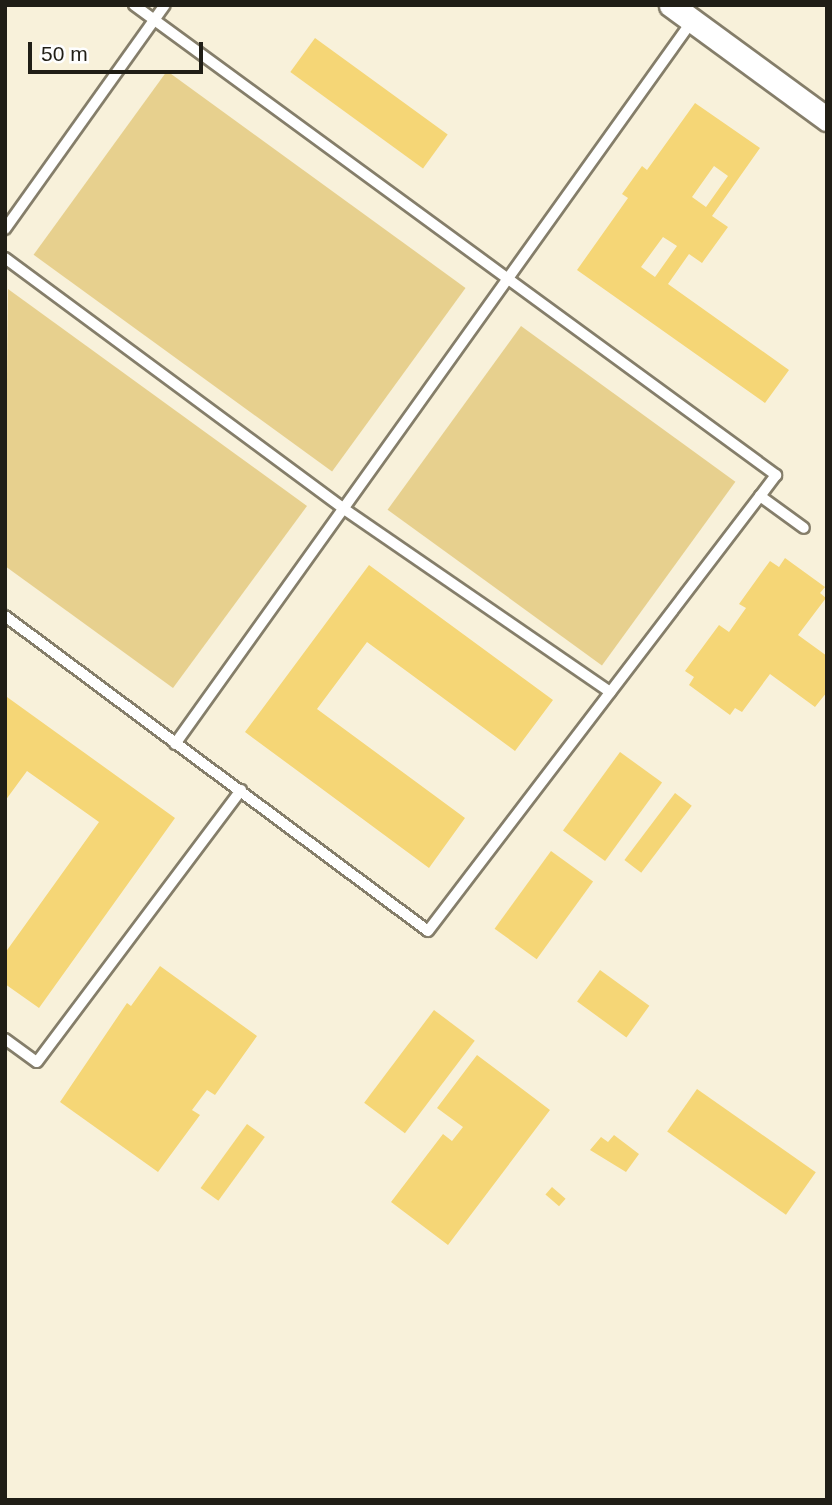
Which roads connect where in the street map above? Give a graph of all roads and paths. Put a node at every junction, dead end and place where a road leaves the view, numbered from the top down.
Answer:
1 (134, 5) edge
2 (165, 5) edge
3 (671, 5) edge
4 (154, 20) junction
5 (692, 21) junction
6 (827, 119) edge
7 (5, 229) edge
8 (5, 258) edge
9 (510, 281) junction
10 (760, 496) junction
11 (344, 509) junction
12 (803, 528) dead end
13 (5, 617) edge
14 (610, 692) junction
15 (175, 744) junction
16 (241, 790) junction
17 (5, 1039) edge

1 - 4 lane
2 - 4 lane
3 - 5 street
4 - 7 lane
4 - 9 lane
5 - 6 street
5 - 9 lane
8 - 11 lane
9 - 10 lane
9 - 11 lane
10 - 12 lane
10 - 14 lane
11 - 14 lane
11 - 15 lane
13 - 15 lane
14 - 16 lane
15 - 16 lane
16 - 17 lane

